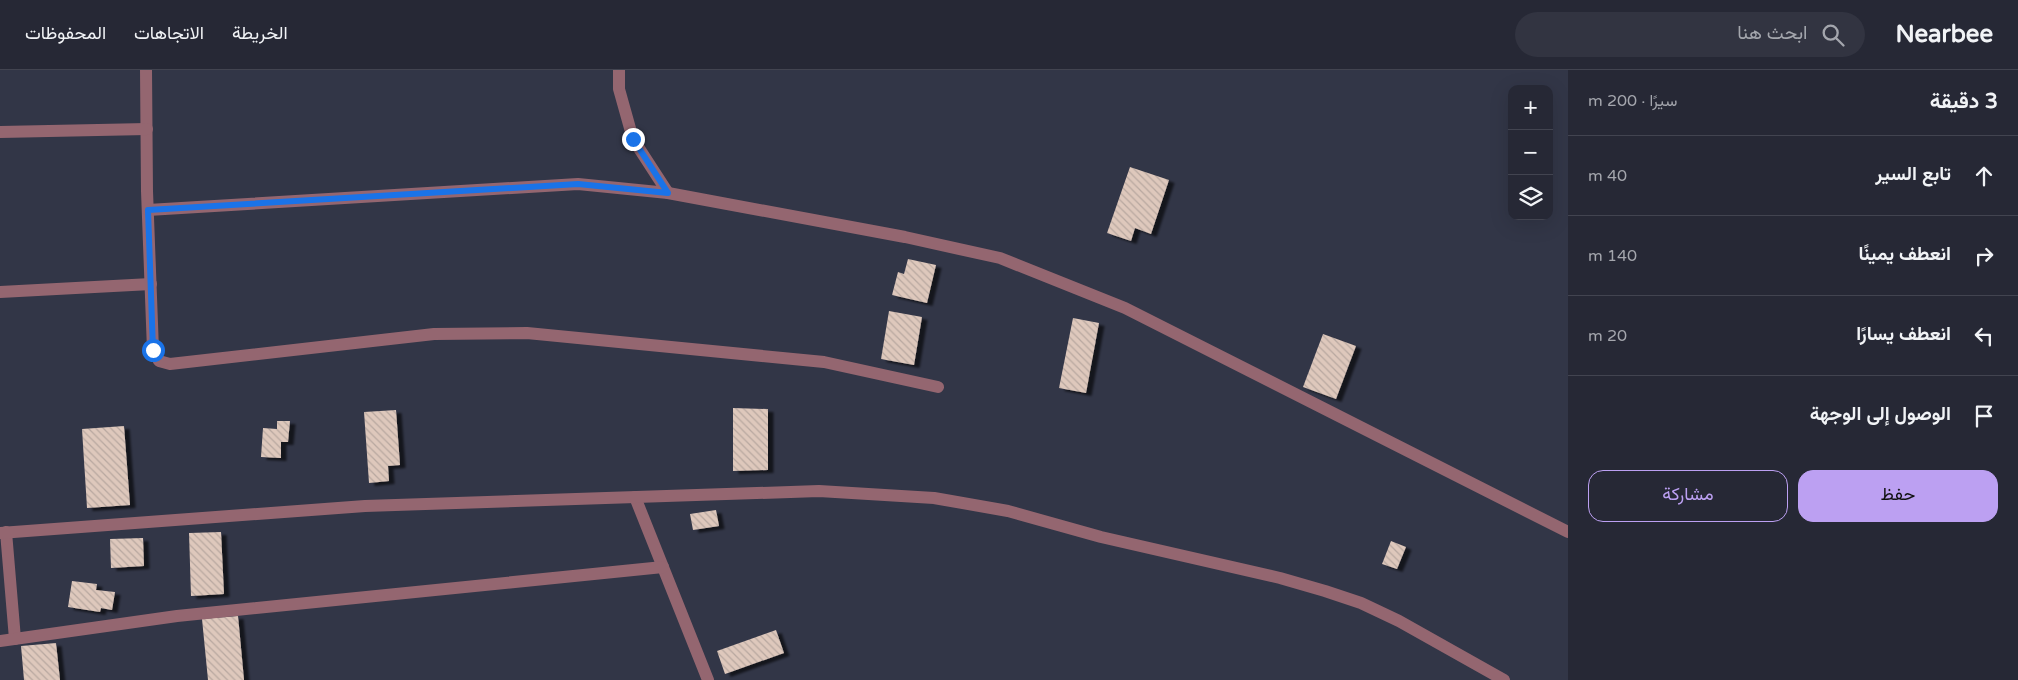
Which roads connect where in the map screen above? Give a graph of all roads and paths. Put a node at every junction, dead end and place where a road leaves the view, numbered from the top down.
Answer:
1 (146, 70) edge
2 (619, 70) edge
3 (147, 129) junction
4 (0, 132) edge
5 (668, 193) junction
6 (148, 210) junction
7 (150, 284) junction
8 (0, 292) edge
9 (938, 387) dead end
10 (635, 497) junction
11 (1568, 532) edge
12 (3, 533) edge
13 (663, 567) junction
14 (15, 639) junction
15 (0, 641) edge
16 (708, 680) edge
17 (1504, 680) edge

1 - 3 street
2 - 5 street
3 - 4 street
3 - 6 street
5 - 6 street
5 - 11 street
6 - 7 street
7 - 8 street
7 - 9 street
10 - 12 street
10 - 13 street
10 - 17 street
12 - 14 street
13 - 14 street
13 - 16 street
14 - 15 street

